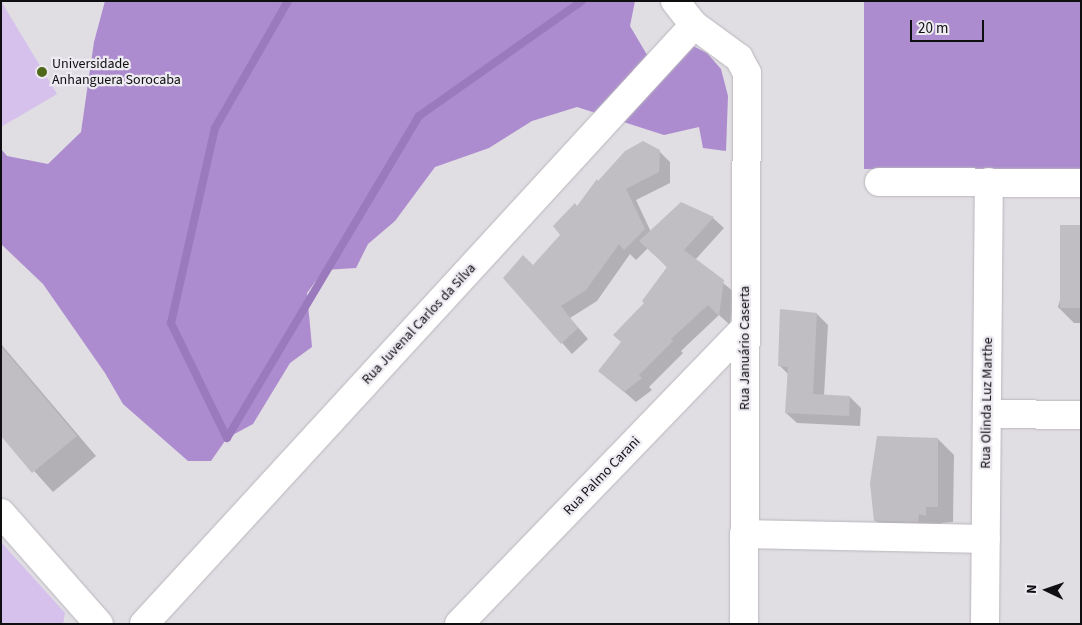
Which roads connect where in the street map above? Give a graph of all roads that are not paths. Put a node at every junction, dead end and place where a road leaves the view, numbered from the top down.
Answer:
1 (675, 1) edge
2 (694, 25) junction
3 (879, 182) dead end
4 (989, 182) junction
5 (1081, 183) edge
6 (745, 328) junction
7 (987, 414) junction
8 (1081, 415) edge
9 (1, 513) edge
10 (744, 534) junction
11 (986, 539) junction
12 (91, 620) edge
13 (144, 624) edge
14 (459, 624) edge
15 (744, 624) edge
16 (985, 624) edge

1 - 2 street
2 - 6 street, Rua Januário Caserta
2 - 13 street, Rua Juvenal Carlos da Silva
3 - 4 street
4 - 5 street
4 - 7 street, Rua Olinda Luz Marthe
6 - 10 street, Rua Januário Caserta
6 - 14 street, Rua Palmo Carani
7 - 8 street
7 - 11 street, Rua Olinda Luz Marthe
9 - 12 street
10 - 11 street
10 - 15 street, Rua Januário Caserta
11 - 16 street, Rua Olinda Luz Marthe

